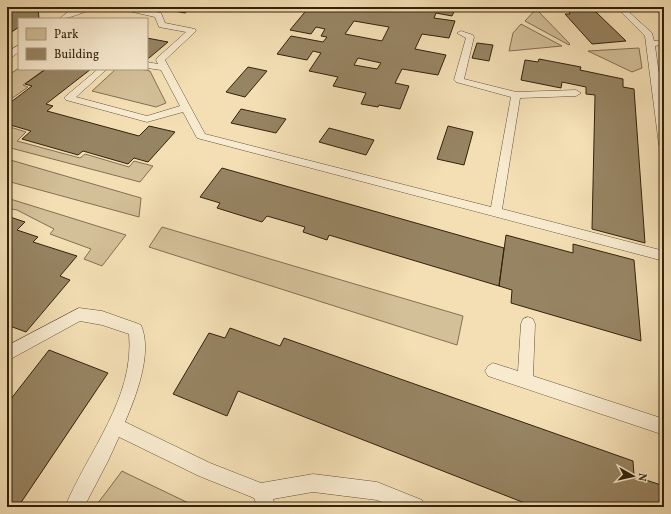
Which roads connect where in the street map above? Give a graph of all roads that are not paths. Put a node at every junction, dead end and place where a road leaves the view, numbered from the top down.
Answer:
1 (90, 7) edge
2 (123, 7) edge
3 (630, 7) edge
4 (64, 18) edge
5 (461, 33) dead end
6 (664, 42) edge
7 (650, 44) junction
8 (18, 49) edge
9 (9, 55) dead end
10 (148, 65) edge
11 (164, 68) junction
12 (102, 70) edge
13 (576, 93) dead end
14 (516, 95) junction
15 (185, 108) junction
16 (664, 145) edge
17 (496, 212) junction
18 (664, 256) edge
19 (528, 324) dead end
20 (7, 354) edge
21 (494, 371) dead end
22 (525, 381) junction
23 (116, 426) junction
24 (664, 426) edge
25 (264, 500) edge
26 (74, 507) edge
27 (414, 507) edge

1 - 4 lane
2 - 11 lane
3 - 7 lane
5 - 14 lane
6 - 7 lane
7 - 16 lane
8 - 9 lane
10 - 11 lane
11 - 15 lane
12 - 15 lane
13 - 14 lane
14 - 17 lane
15 - 17 lane
17 - 18 lane
19 - 22 lane
20 - 23 lane
21 - 22 lane
22 - 24 lane
23 - 25 lane
23 - 26 lane
25 - 27 lane

